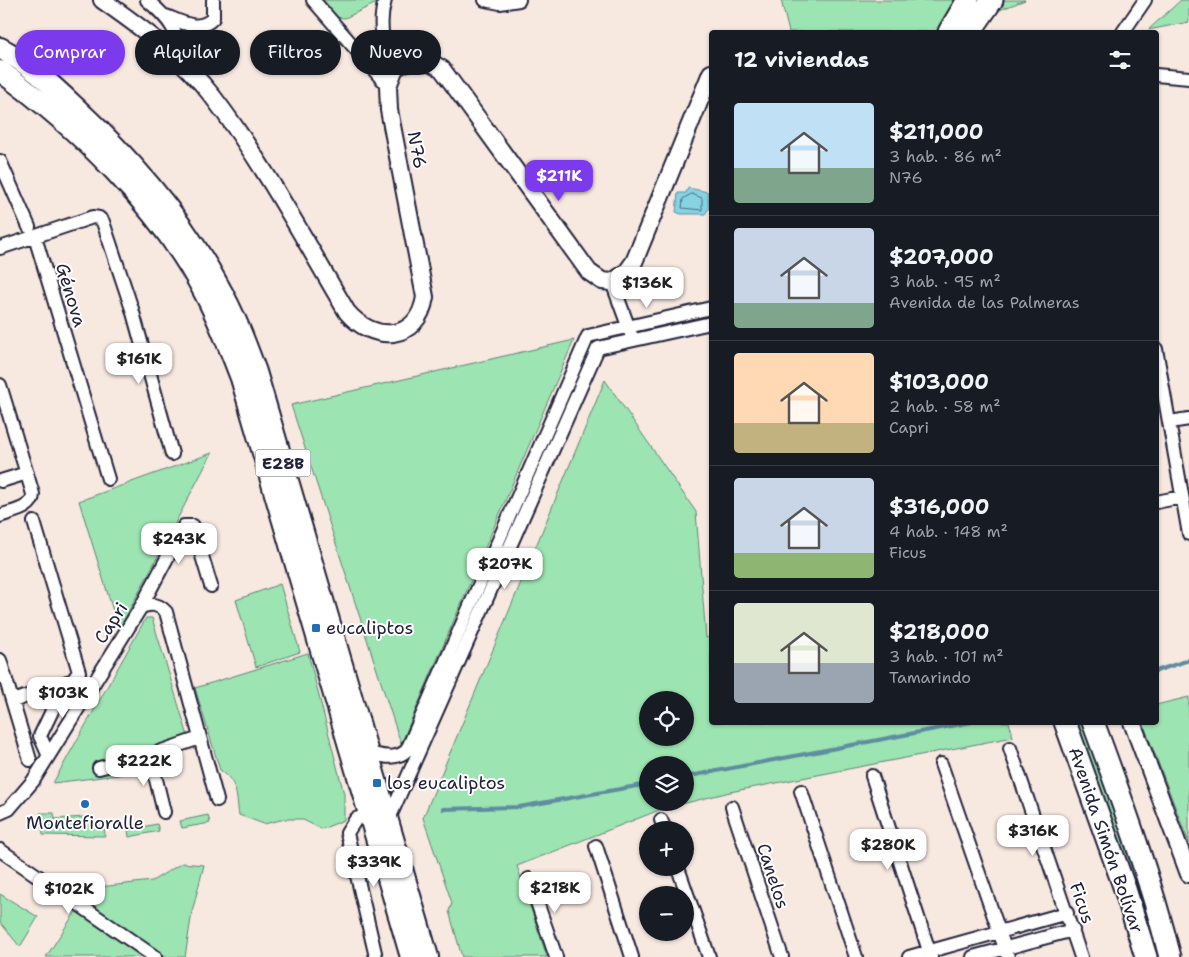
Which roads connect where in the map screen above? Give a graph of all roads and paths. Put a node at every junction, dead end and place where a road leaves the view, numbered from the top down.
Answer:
1 (102, 0) edge
2 (147, 0) edge
3 (213, 0) edge
4 (313, 0) edge
5 (385, 0) edge
6 (485, 0) edge
7 (519, 0) edge
8 (968, 0) edge
9 (992, 0) edge
10 (1145, 0) edge
11 (166, 16) junction
12 (143, 30) edge
13 (174, 30) edge
14 (384, 30) edge
15 (950, 30) edge
16 (971, 30) edge
17 (1124, 30) edge
18 (0, 48) edge
19 (441, 68) edge
20 (0, 71) edge
21 (192, 75) edge
22 (392, 75) edge
23 (1159, 76) edge
24 (709, 78) edge
25 (1189, 78) edge
26 (388, 86) junction
27 (0, 162) edge
28 (32, 232) junction
29 (0, 248) edge
30 (612, 282) junction
31 (709, 308) edge
32 (709, 323) edge
33 (629, 327) junction
34 (633, 340) junction
35 (1159, 365) edge
36 (0, 385) edge
37 (1189, 418) edge
38 (1170, 422) junction
39 (172, 454) dead end
40 (27, 473) junction
41 (108, 479) dead end
42 (1, 480) dead end
43 (1182, 497) junction
44 (1159, 501) edge
45 (0, 516) edge
46 (34, 522) dead end
47 (1189, 534) edge
48 (211, 586) dead end
49 (141, 607) junction
50 (0, 660) edge
51 (48, 690) junction
52 (13, 702) junction
53 (1066, 725) edge
54 (1095, 725) edge
55 (1133, 725) edge
56 (200, 738) junction
57 (1010, 748) dead end
58 (368, 753) junction
59 (48, 754) junction
60 (150, 755) junction
61 (30, 760) dead end
62 (941, 764) dead end
63 (99, 768) dead end
64 (872, 776) dead end
65 (801, 791) dead end
66 (217, 800) dead end
67 (732, 807) dead end
68 (164, 812) dead end
69 (0, 813) edge
70 (379, 817) junction
71 (596, 846) dead end
72 (0, 850) edge
73 (1189, 874) edge
74 (681, 876) edge
75 (529, 879) dead end
76 (1067, 913) junction
77 (1073, 930) junction
78 (1000, 932) junction
79 (1007, 952) edge
80 (930, 954) edge
81 (154, 957) edge
82 (376, 957) edge
83 (411, 957) edge
84 (428, 957) edge
85 (556, 957) edge
86 (632, 957) edge
87 (709, 957) edge
88 (782, 957) edge
89 (856, 957) edge
90 (910, 957) edge
91 (973, 957) edge
92 (1081, 957) edge
93 (1146, 957) edge
94 (1170, 957) edge

1 - 12 street, N76
2 - 11 street
3 - 11 street
4 - 26 street
5 - 14 street
6 - 7 street
8 - 15 highway
9 - 16 highway
10 - 17 street
11 - 13 street
18 - 58 main road, E28B
19 - 30 street
20 - 70 main road, E28B
21 - 26 street, N76
22 - 26 street, N76
23 - 25 street
24 - 30 street
27 - 28 street, Génova
28 - 29 street
28 - 39 street
28 - 41 street, Génova
30 - 33 street
31 - 33 street
32 - 34 street
33 - 34 street
33 - 58 street
34 - 70 street
35 - 38 street
36 - 40 street
37 - 38 street
38 - 43 street
40 - 42 street
40 - 45 street
43 - 44 street
43 - 47 street
46 - 51 street
48 - 49 street
49 - 56 street, Capri
49 - 59 street, Capri
50 - 52 street
51 - 52 street
51 - 59 street
52 - 61 street
53 - 93 highway, Avenida Simón Bolívar
54 - 94 highway, Avenida Simón Bolívar
55 - 73 street
56 - 60 street
56 - 66 street, Capri
57 - 76 street, Ficus
58 - 70 main road, E28B
59 - 69 street, Capri
60 - 63 street
60 - 68 street
62 - 78 street
64 - 80 street
65 - 89 street
67 - 88 street, Canelos
70 - 82 street
70 - 83 main road, E28B
70 - 84 main road, E28B
71 - 86 street
72 - 81 street
74 - 87 street
75 - 85 street
76 - 77 street, Ficus
76 - 78 street
77 - 79 street
77 - 92 street, Ficus
78 - 79 street
78 - 80 street
79 - 91 street
80 - 90 street

